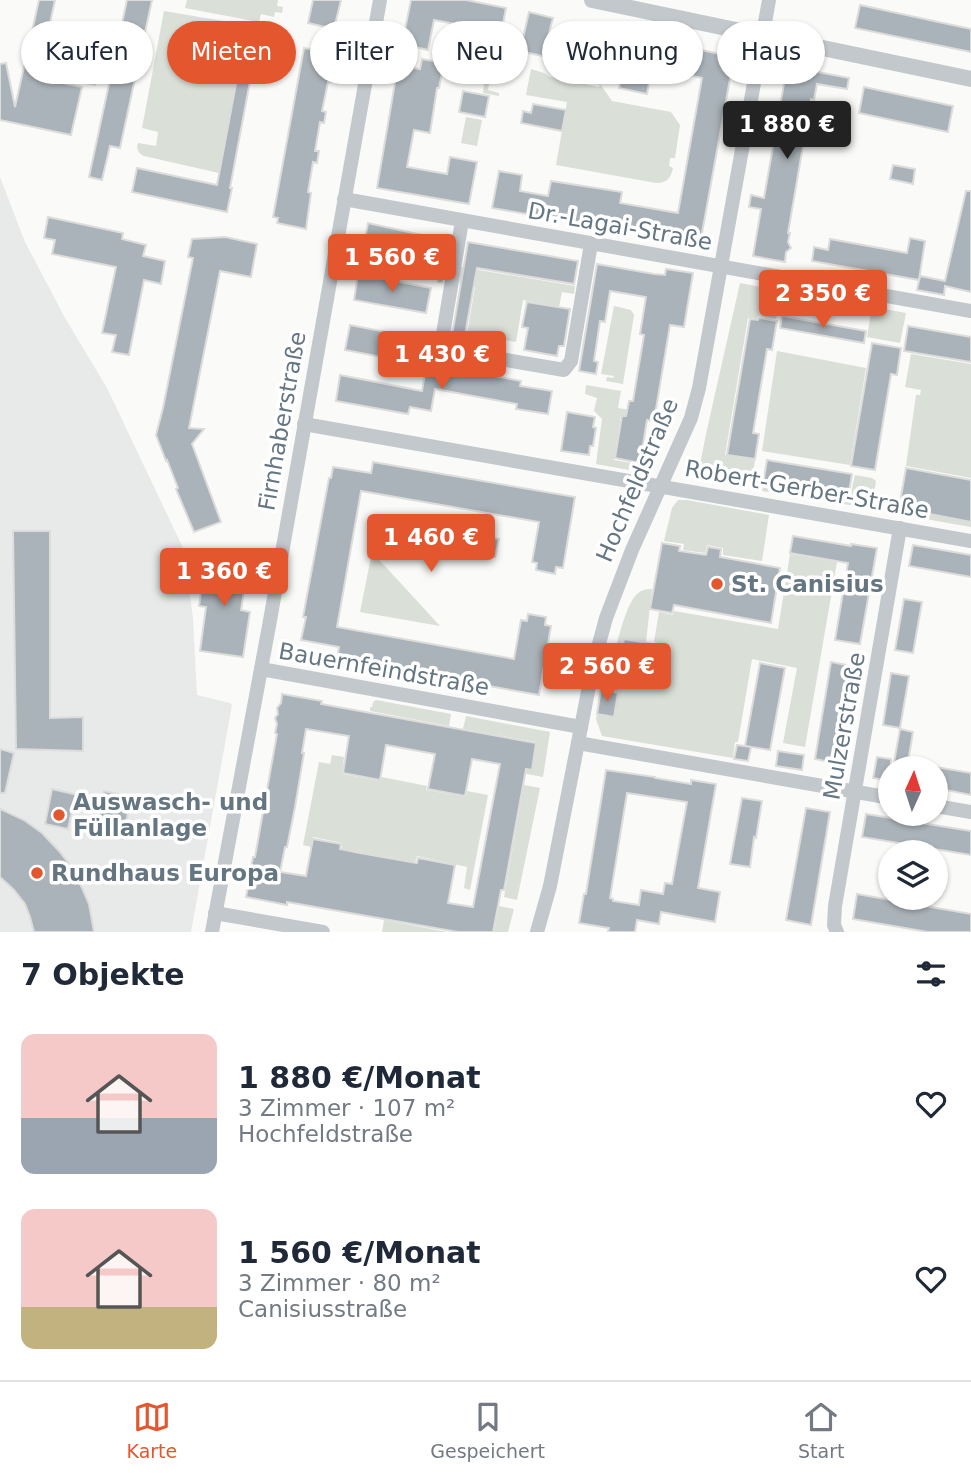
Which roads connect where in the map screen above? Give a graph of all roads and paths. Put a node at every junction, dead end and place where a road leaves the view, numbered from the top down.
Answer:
1 (380, 0) edge
2 (592, 0) edge
3 (769, 0) edge
4 (765, 21) edge
5 (717, 25) edge
6 (825, 47) edge
7 (971, 79) edge
8 (754, 84) edge
9 (344, 199) junction
10 (462, 221) junction
11 (591, 244) junction
12 (721, 267) junction
13 (971, 311) edge
14 (304, 424) junction
15 (659, 486) junction
16 (900, 528) junction
17 (971, 541) edge
18 (261, 670) junction
19 (581, 727) junction
20 (578, 743) junction
21 (855, 792) junction
22 (878, 796) edge
23 (948, 808) edge
24 (971, 812) edge
25 (215, 913) junction
26 (212, 932) edge
27 (323, 932) edge
28 (537, 932) edge
29 (837, 932) edge

1 - 9 street, Firnhaberstraße
2 - 5 street
3 - 4 street, Hochfeldstraße
6 - 7 street
8 - 12 street, Hochfeldstraße
9 - 10 street, Dr.-Lagai-Straße
9 - 14 street, Firnhaberstraße
10 - 11 street, Dr.-Lagai-Straße
10 - 11 street
11 - 12 street, Dr.-Lagai-Straße
12 - 13 street, Dr.-Lagai-Straße
12 - 15 street, Hochfeldstraße
14 - 15 street, Robert-Gerber-Straße
14 - 18 street, Firnhaberstraße
15 - 16 street, Robert-Gerber-Straße
15 - 19 street, Hochfeldstraße
16 - 17 street, Robert-Gerber-Straße
16 - 21 street, Mulzerstraße
18 - 19 street, Bauernfeindstraße
18 - 25 street, Firnhaberstraße
19 - 20 street, Hochfeldstraße
20 - 21 street
20 - 28 street, Hochfeldstraße
21 - 22 street
21 - 29 street, Mulzerstraße
23 - 24 street
25 - 26 street, Firnhaberstraße
25 - 27 street

